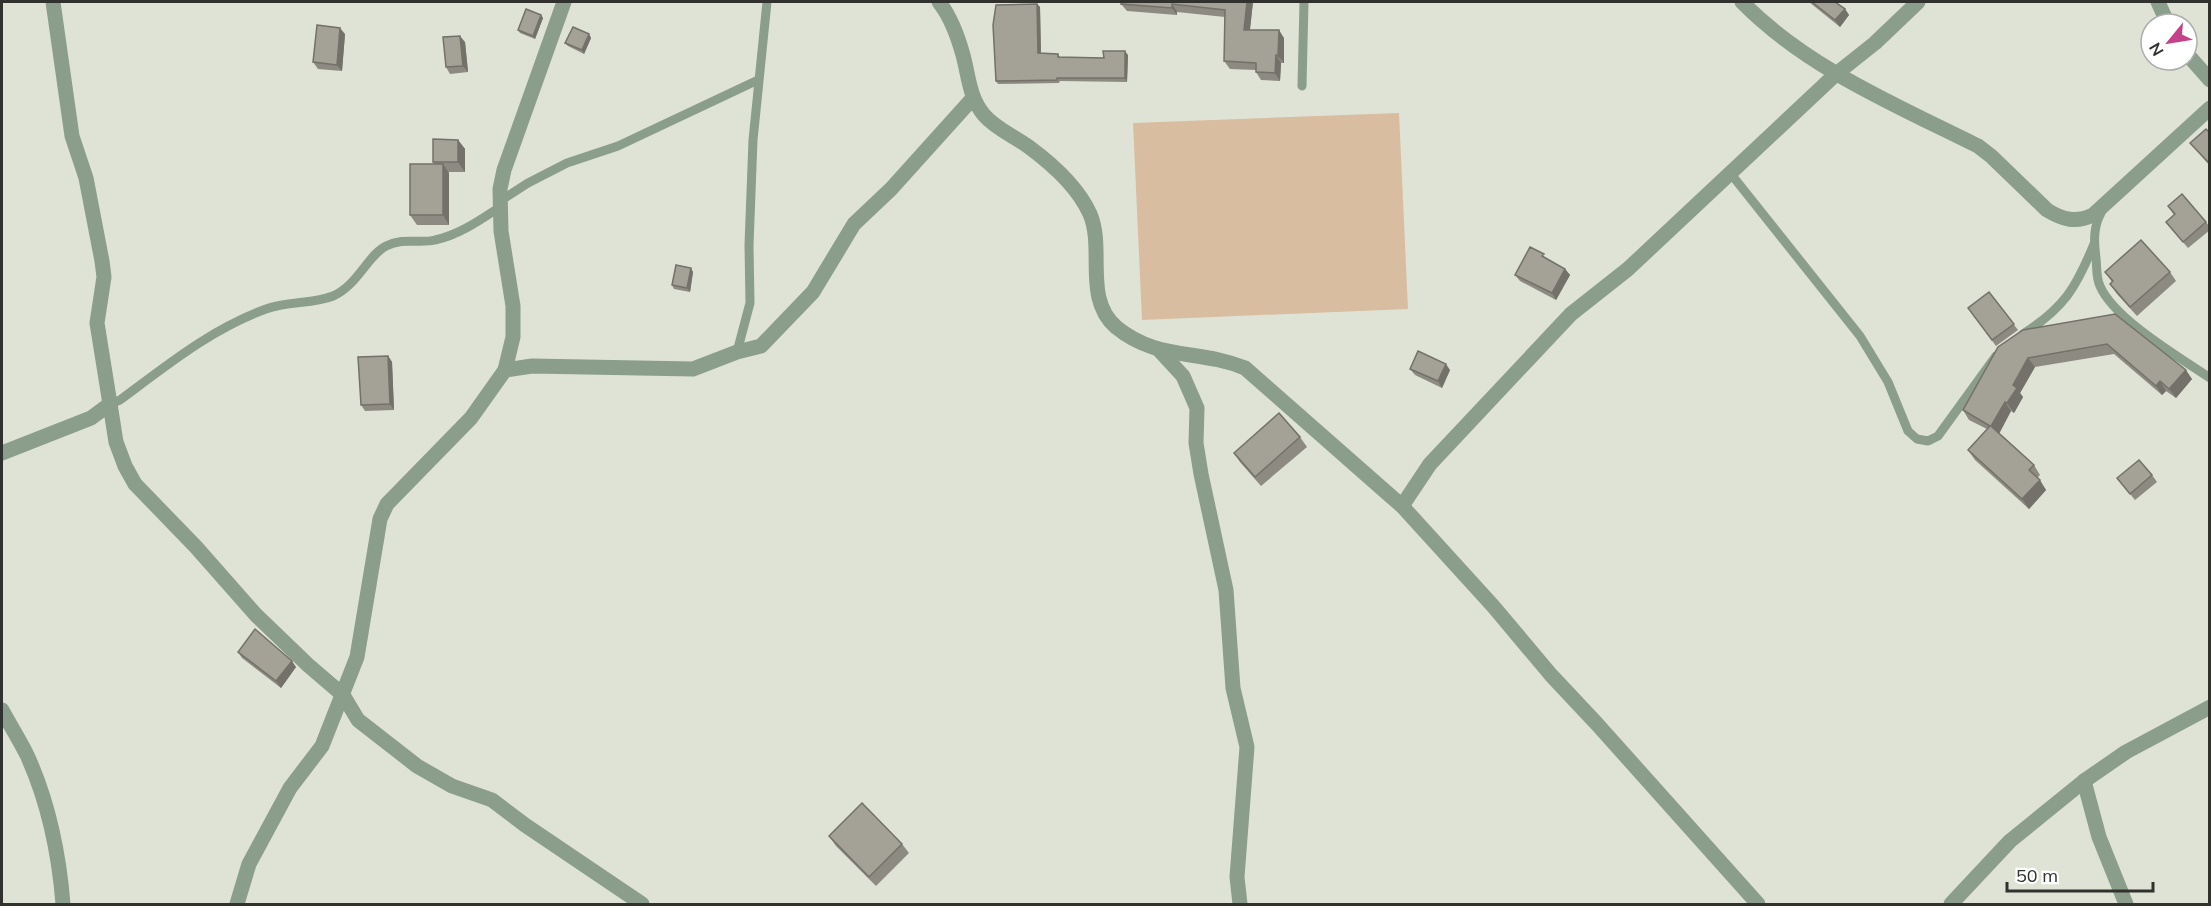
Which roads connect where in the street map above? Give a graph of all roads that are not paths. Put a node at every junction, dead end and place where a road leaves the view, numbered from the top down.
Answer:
1 (53, 2) edge
2 (564, 2) edge
3 (767, 2) edge
4 (939, 2) edge
5 (1304, 2) edge
6 (1742, 2) edge
7 (1918, 2) edge
8 (2199, 68) edge
9 (1836, 74) junction
10 (758, 80) junction
11 (2210, 80) edge
12 (1302, 86) dead end
13 (973, 98) junction
14 (2210, 108) edge
15 (1731, 174) junction
16 (2108, 202) junction
17 (500, 204) junction
18 (2094, 244) junction
19 (2014, 341) edge
20 (2005, 347) edge
21 (1159, 350) junction
22 (737, 352) junction
23 (505, 370) junction
24 (2210, 378) edge
25 (110, 404) junction
26 (2, 453) edge
27 (1401, 506) junction
28 (342, 695) junction
29 (2210, 707) edge
30 (2, 710) edge
31 (2084, 781) junction
32 (63, 904) edge
33 (237, 904) edge
34 (642, 904) edge
35 (1240, 904) edge
36 (1758, 904) edge
37 (1951, 904) edge
38 (2126, 904) edge

1 - 25 street
2 - 17 street
3 - 10 lane
4 - 13 street
5 - 12 lane
6 - 9 street
7 - 9 street
8 - 11 street
9 - 15 street
9 - 16 street
10 - 17 lane
10 - 22 lane
13 - 21 street
13 - 22 street
14 - 16 street
15 - 20 lane
15 - 27 street
16 - 18 lane
17 - 23 street
17 - 25 lane
18 - 19 lane
18 - 24 lane
21 - 27 street
21 - 35 street
22 - 23 street
23 - 28 street
25 - 26 street
25 - 28 street
27 - 36 street
28 - 33 street
28 - 34 street
29 - 31 street
30 - 32 street
31 - 37 street
31 - 38 street

